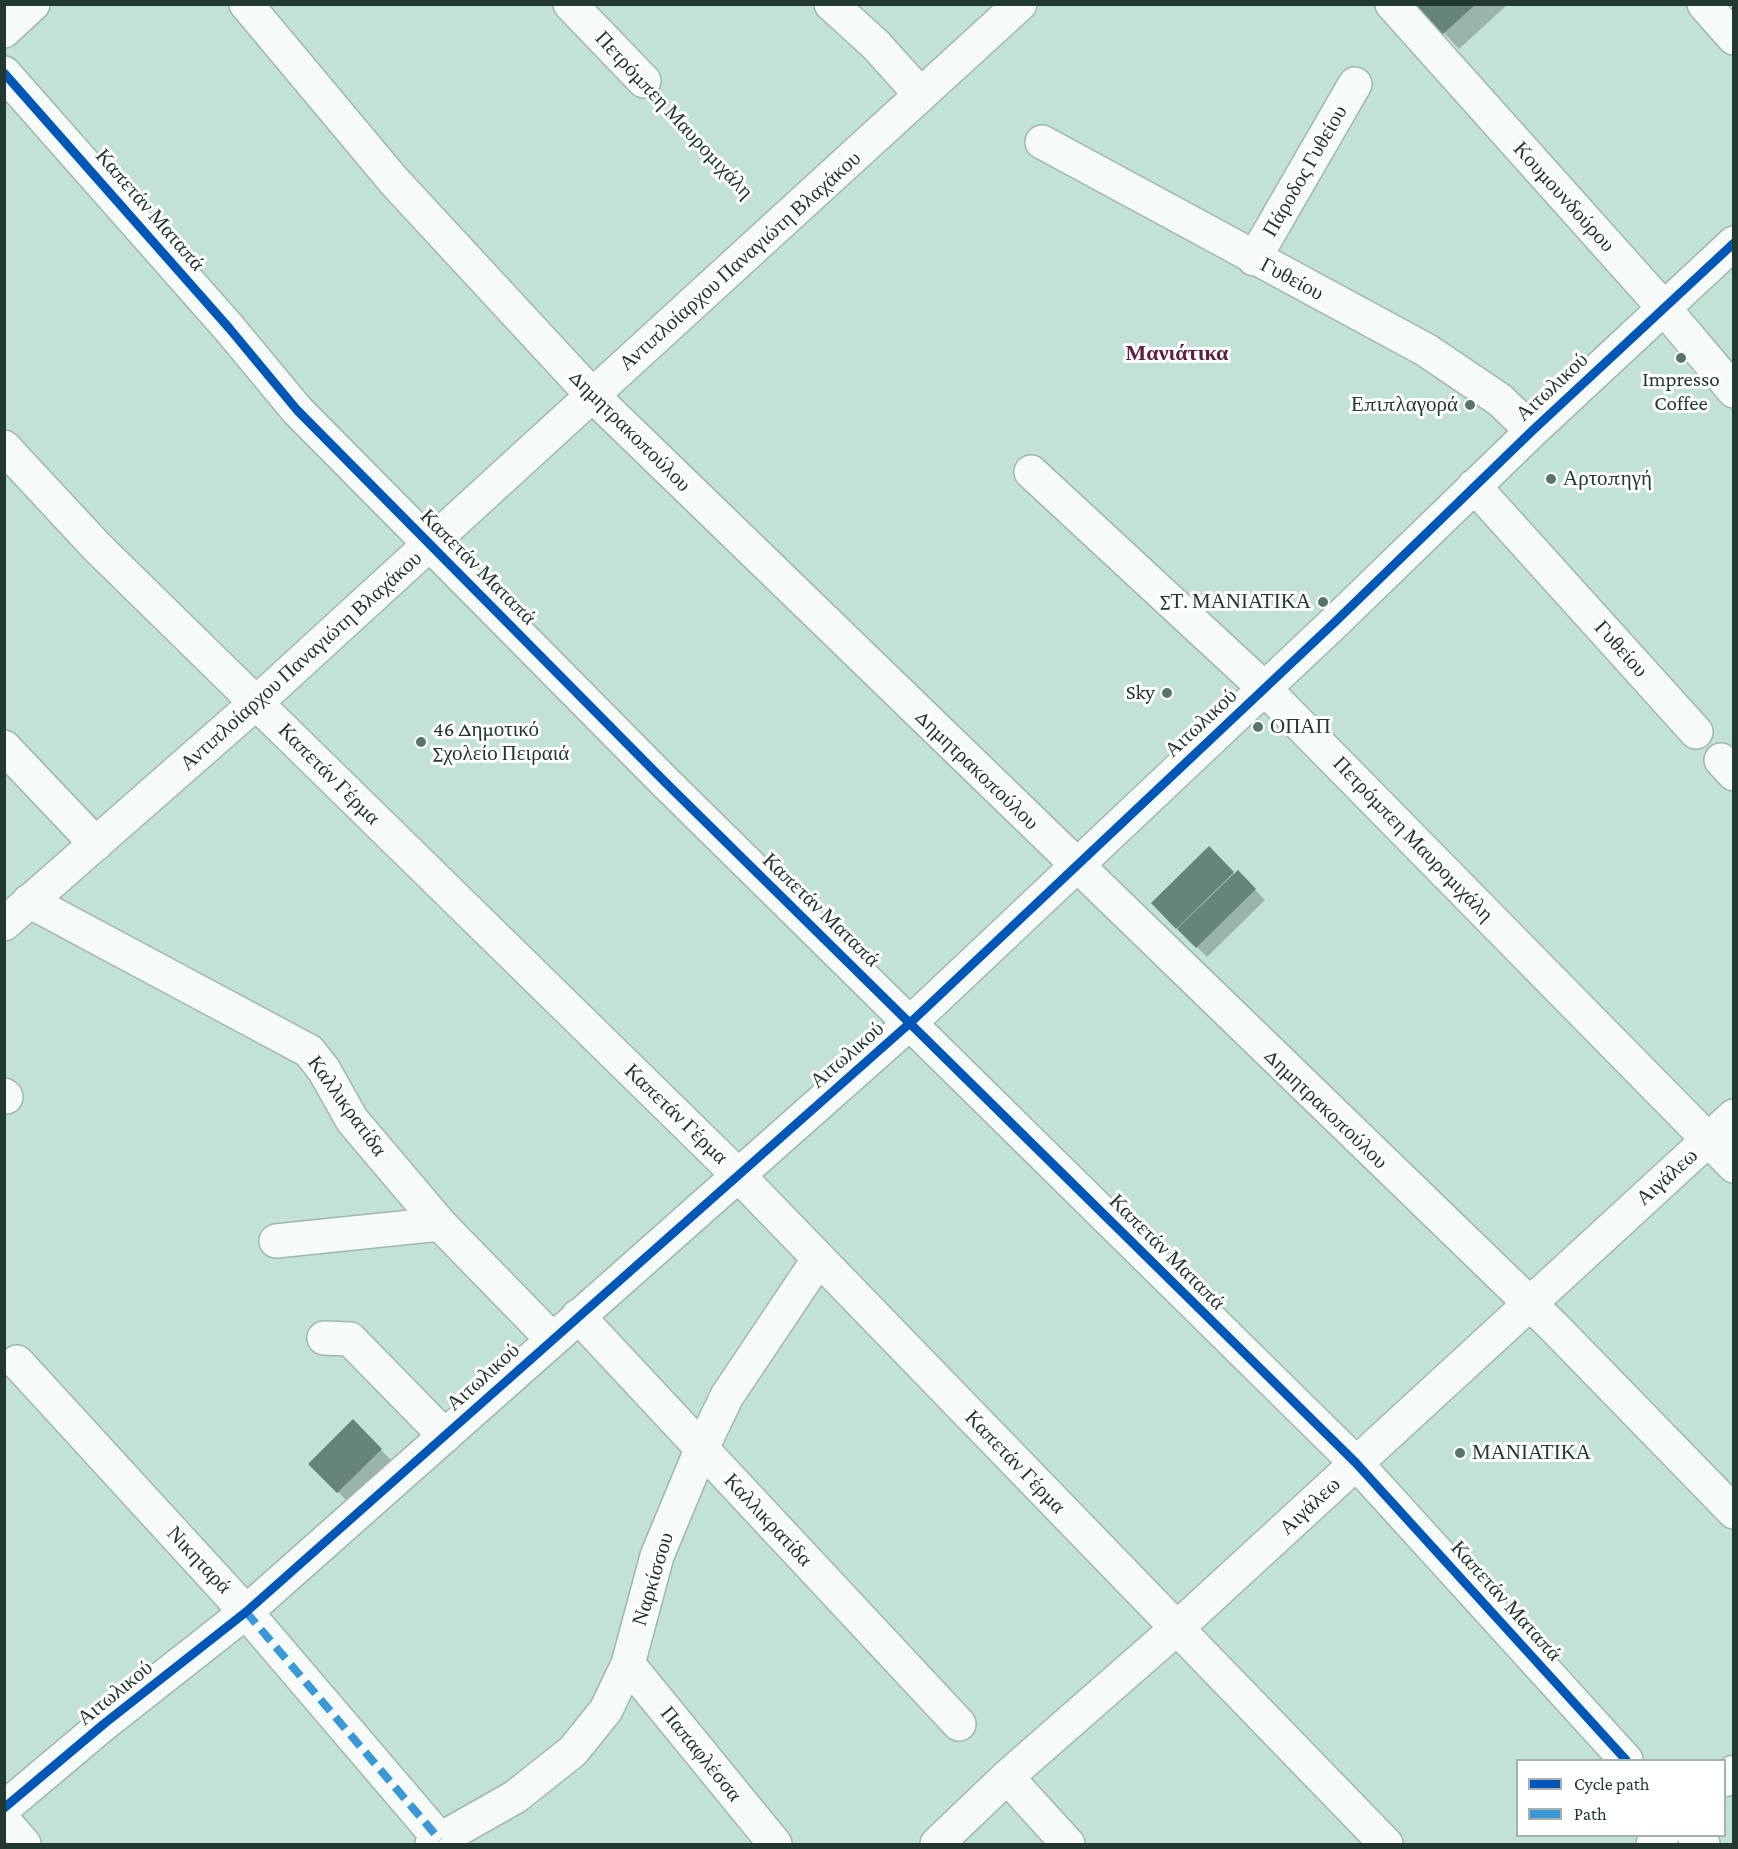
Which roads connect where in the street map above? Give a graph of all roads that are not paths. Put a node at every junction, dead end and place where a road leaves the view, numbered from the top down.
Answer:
1 (33, 4) edge
2 (246, 4) edge
3 (570, 4) edge
4 (831, 4) edge
5 (1020, 4) edge
6 (1392, 4) edge
7 (1704, 4) edge
8 (4, 31) edge
9 (1734, 38) edge
10 (4, 73) edge
11 (644, 81) road end
12 (1355, 84) dead end
13 (921, 95) junction
14 (1042, 142) dead end
15 (1734, 243) edge
16 (1254, 259) junction
17 (1663, 308) junction
18 (1734, 391) edge
19 (592, 396) junction
20 (1532, 431) junction
21 (4, 447) edge
22 (1031, 472) dead end
23 (1474, 486) junction
24 (431, 543) junction
25 (1264, 688) junction
26 (257, 702) junction
27 (1696, 732) dead end
28 (4, 747) edge
29 (96, 844) junction
30 (1075, 866) junction
31 (29, 901) junction
32 (4, 924) edge
33 (910, 1023) junction
34 (1734, 1116) edge
35 (1708, 1140) junction
36 (1734, 1166) edge
37 (738, 1175) junction
38 (440, 1224) junction
39 (276, 1241) dead end
40 (818, 1260) junction
41 (1528, 1304) junction
42 (578, 1316) junction
43 (324, 1338) dead end
44 (552, 1339) junction
45 (17, 1362) dead end
46 (445, 1436) junction
47 (701, 1450) junction
48 (1356, 1463) junction
49 (1734, 1512) edge
50 (246, 1612) junction
51 (1177, 1628) junction
52 (628, 1664) junction
53 (959, 1724) dead end
54 (1624, 1759) edge
55 (1007, 1777) junction
56 (4, 1808) edge
57 (4, 1821) edge
58 (439, 1843) edge
59 (24, 1845) edge
60 (775, 1845) edge
61 (938, 1845) edge
62 (1068, 1845) edge
63 (1386, 1845) edge

1 - 8 street
2 - 19 street, Δημητρακοπούλου
3 - 11 street, Πετρόμπεη Μαυρομιχάλη
4 - 13 street
5 - 13 street, Αντιπλοίαρχου Παναγιώτη Βλαχάκου
6 - 17 street, Κουμουνδούρου
7 - 9 street
10 - 24 street, Καπετάν Ματαπά
12 - 16 street, Πάροδος Γυθείου
13 - 19 street, Αντιπλοίαρχου Παναγιώτη Βλαχάκου
14 - 16 street, Γυθείου
15 - 17 street, Αιτωλικού
16 - 20 street, Γυθείου
17 - 18 street, Κουμουνδούρου
17 - 20 street, Αιτωλικού
19 - 24 street, Αντιπλοίαρχου Παναγιώτη Βλαχάκου
19 - 30 street, Δημητρακοπούλου
20 - 23 street, Αιτωλικού
21 - 26 street, Καπετάν Γέρμα
22 - 25 street, Πετρόμπεη Μαυρομιχάλη
23 - 25 street, Αιτωλικού
23 - 27 street, Γυθείου
24 - 26 street, Αντιπλοίαρχου Παναγιώτη Βλαχάκου
24 - 33 street, Καπετάν Ματαπά
25 - 30 street, Αιτωλικού
25 - 35 street, Πετρόμπεη Μαυρομιχάλη
26 - 29 street, Αντιπλοίαρχου Παναγιώτη Βλαχάκου
26 - 37 street, Καπετάν Γέρμα
28 - 29 street
29 - 31 street, Αντιπλοίαρχου Παναγιώτη Βλαχάκου
30 - 33 street, Αιτωλικού
30 - 41 street, Δημητρακοπούλου
31 - 32 street, Αντιπλοίαρχου Παναγιώτη Βλαχάκου
31 - 38 street, Καλλικρατίδα
33 - 37 street, Αιτωλικού
33 - 48 street, Καπετάν Ματαπά
34 - 35 street, Αιγάλεω
35 - 36 street, Πετρόμπεη Μαυρομιχάλη
35 - 41 street, Αιγάλεω
37 - 40 street, Καπετάν Γέρμα
37 - 42 street, Αιτωλικού
38 - 39 street
38 - 44 street, Καλλικρατίδα
40 - 47 street, Ναρκίσσου
40 - 51 street, Καπετάν Γέρμα
41 - 48 street, Αιγάλεω
41 - 49 street, Δημητρακοπούλου
42 - 44 street, Αιτωλικού
42 - 47 street, Καλλικρατίδα
43 - 46 street
44 - 46 street, Αιτωλικού
45 - 50 street, Νικηταρά
46 - 50 street, Αιτωλικού
47 - 52 street, Ναρκίσσου
47 - 53 street, Καλλικρατίδα
48 - 51 street, Αιγάλεω
48 - 54 street, Καπετάν Ματαπά
50 - 56 street, Αιτωλικού
50 - 58 street, Νικηταρά
51 - 55 street, Αιγάλεω
51 - 63 street, Καπετάν Γέρμα
52 - 58 street, Ναρκίσσου
52 - 60 street, Παπαφλέσσα
55 - 61 street, Αιγάλεω
55 - 62 street
57 - 59 street

